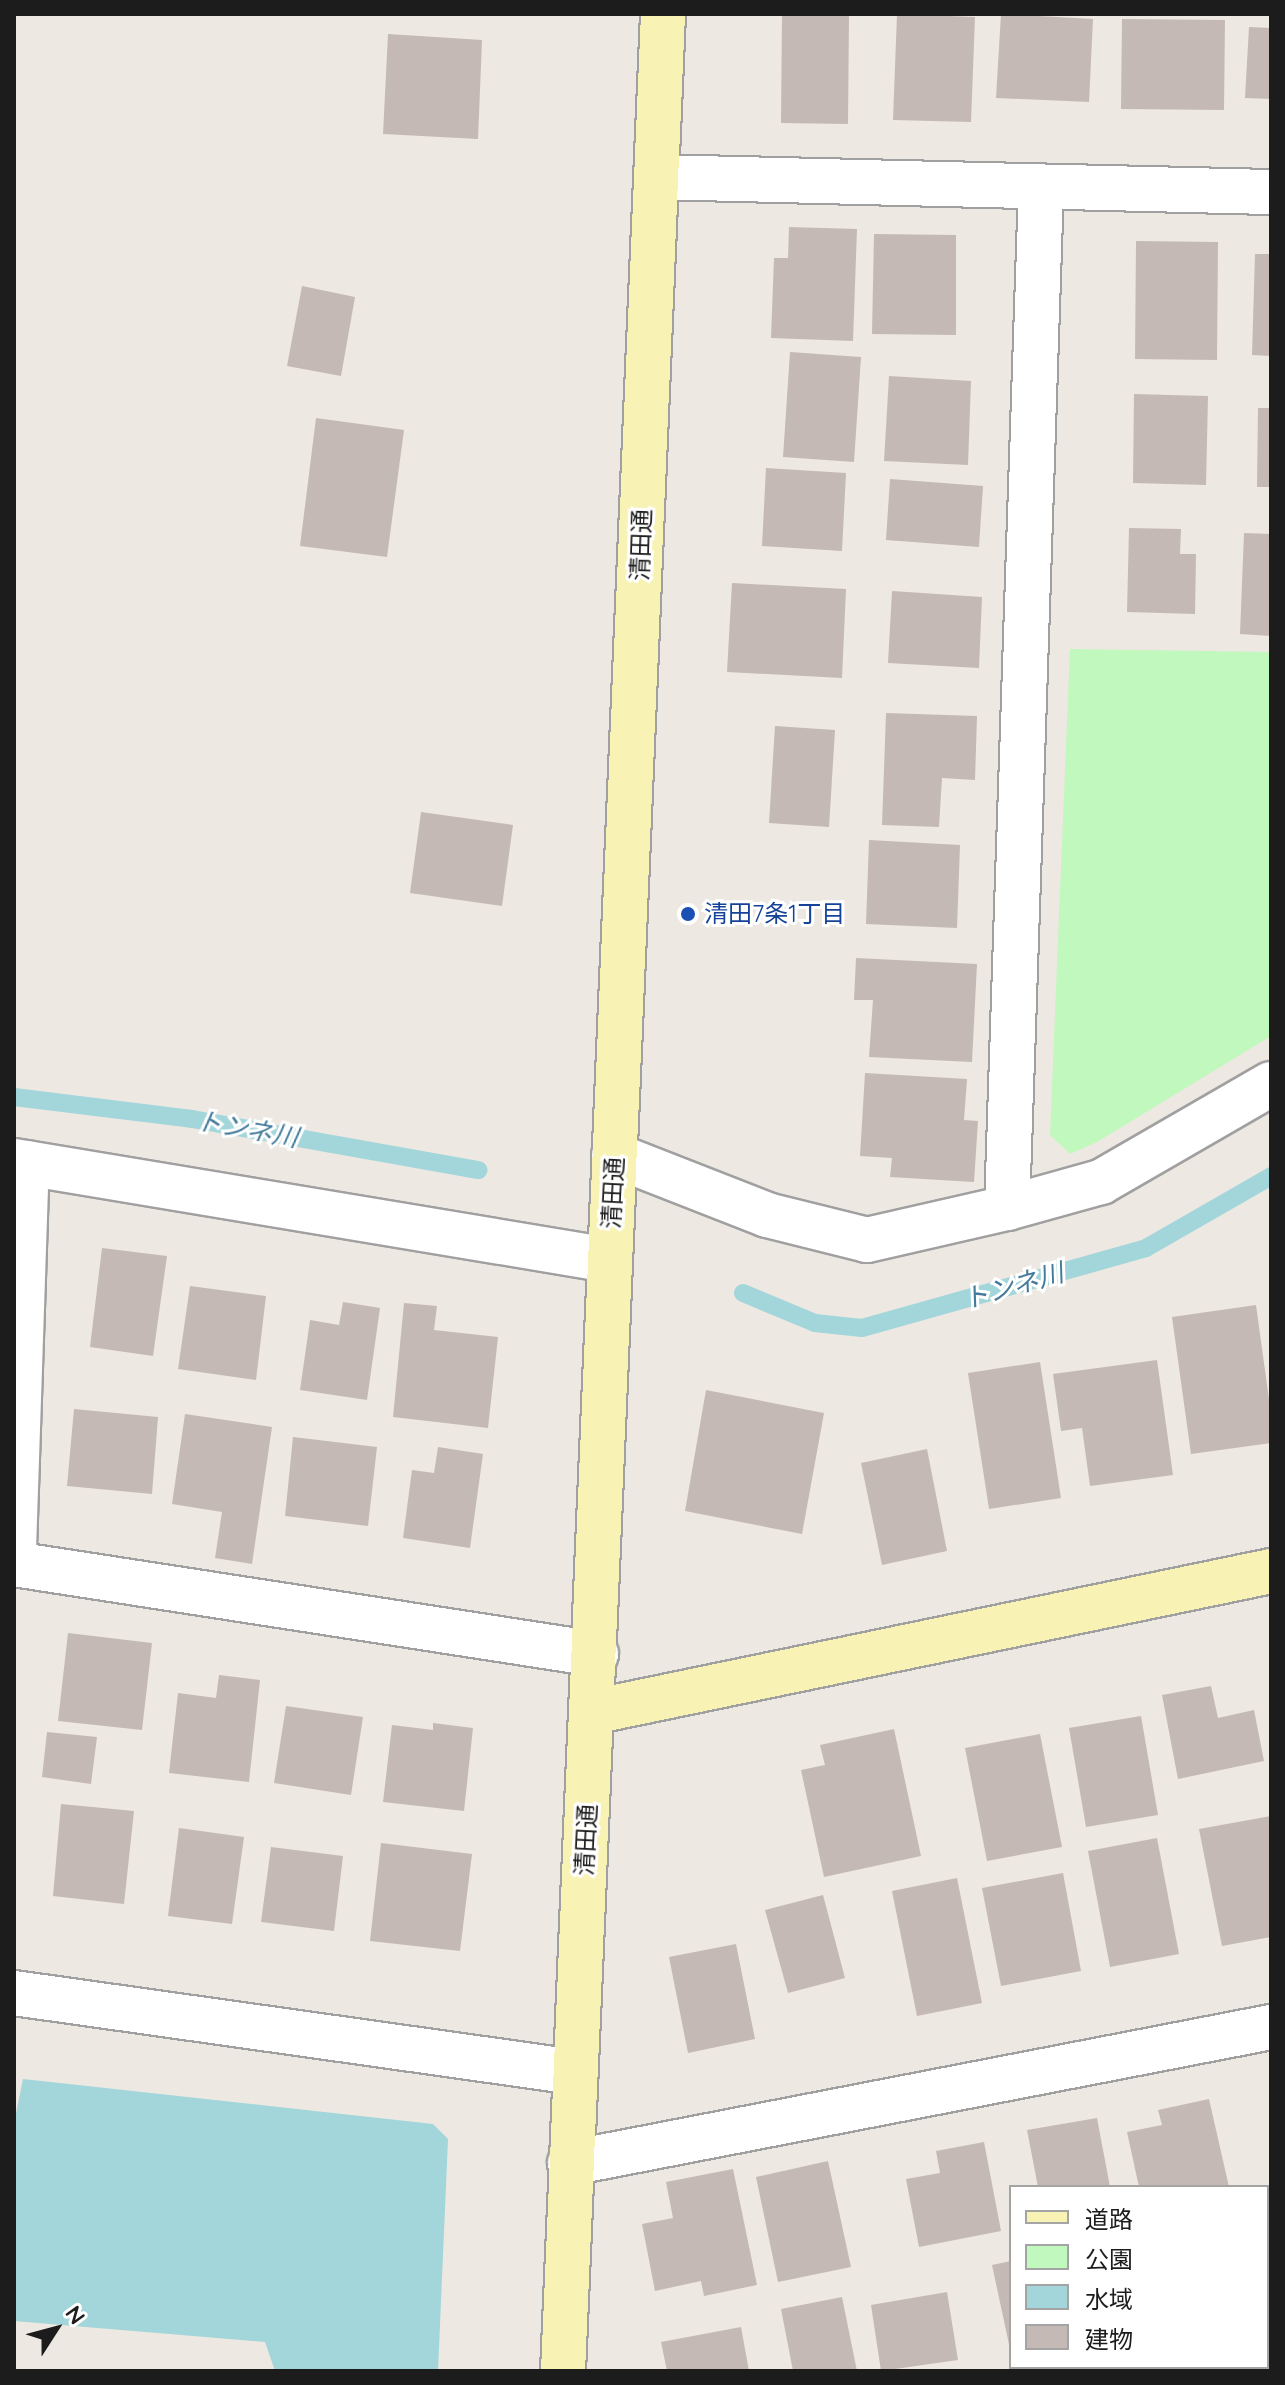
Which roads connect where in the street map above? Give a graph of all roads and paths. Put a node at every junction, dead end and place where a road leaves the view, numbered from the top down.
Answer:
1 (663, 14) edge
2 (656, 177) junction
3 (1041, 187) junction
4 (1271, 192) edge
5 (1271, 1084) edge
6 (614, 1155) junction
7 (20, 1162) edge
8 (1007, 1208) junction
9 (609, 1260) junction
10 (14, 1549) edge
11 (14, 1564) edge
12 (1271, 1571) edge
13 (596, 1654) junction
14 (592, 1712) junction
15 (14, 1993) edge
16 (1271, 2027) edge
17 (575, 2072) junction
18 (570, 2163) junction
19 (563, 2371) edge

1 - 2 street, 清田通
2 - 3 street
2 - 6 street, 清田通
3 - 4 street
3 - 8 street
5 - 8 street
6 - 8 street
6 - 9 street, 清田通
7 - 9 street
7 - 10 street
9 - 13 street, 清田通
11 - 13 street
12 - 14 street
13 - 14 street, 清田通
14 - 17 street, 清田通
15 - 17 street
16 - 18 street
17 - 18 street, 清田通
18 - 19 street, 清田通

